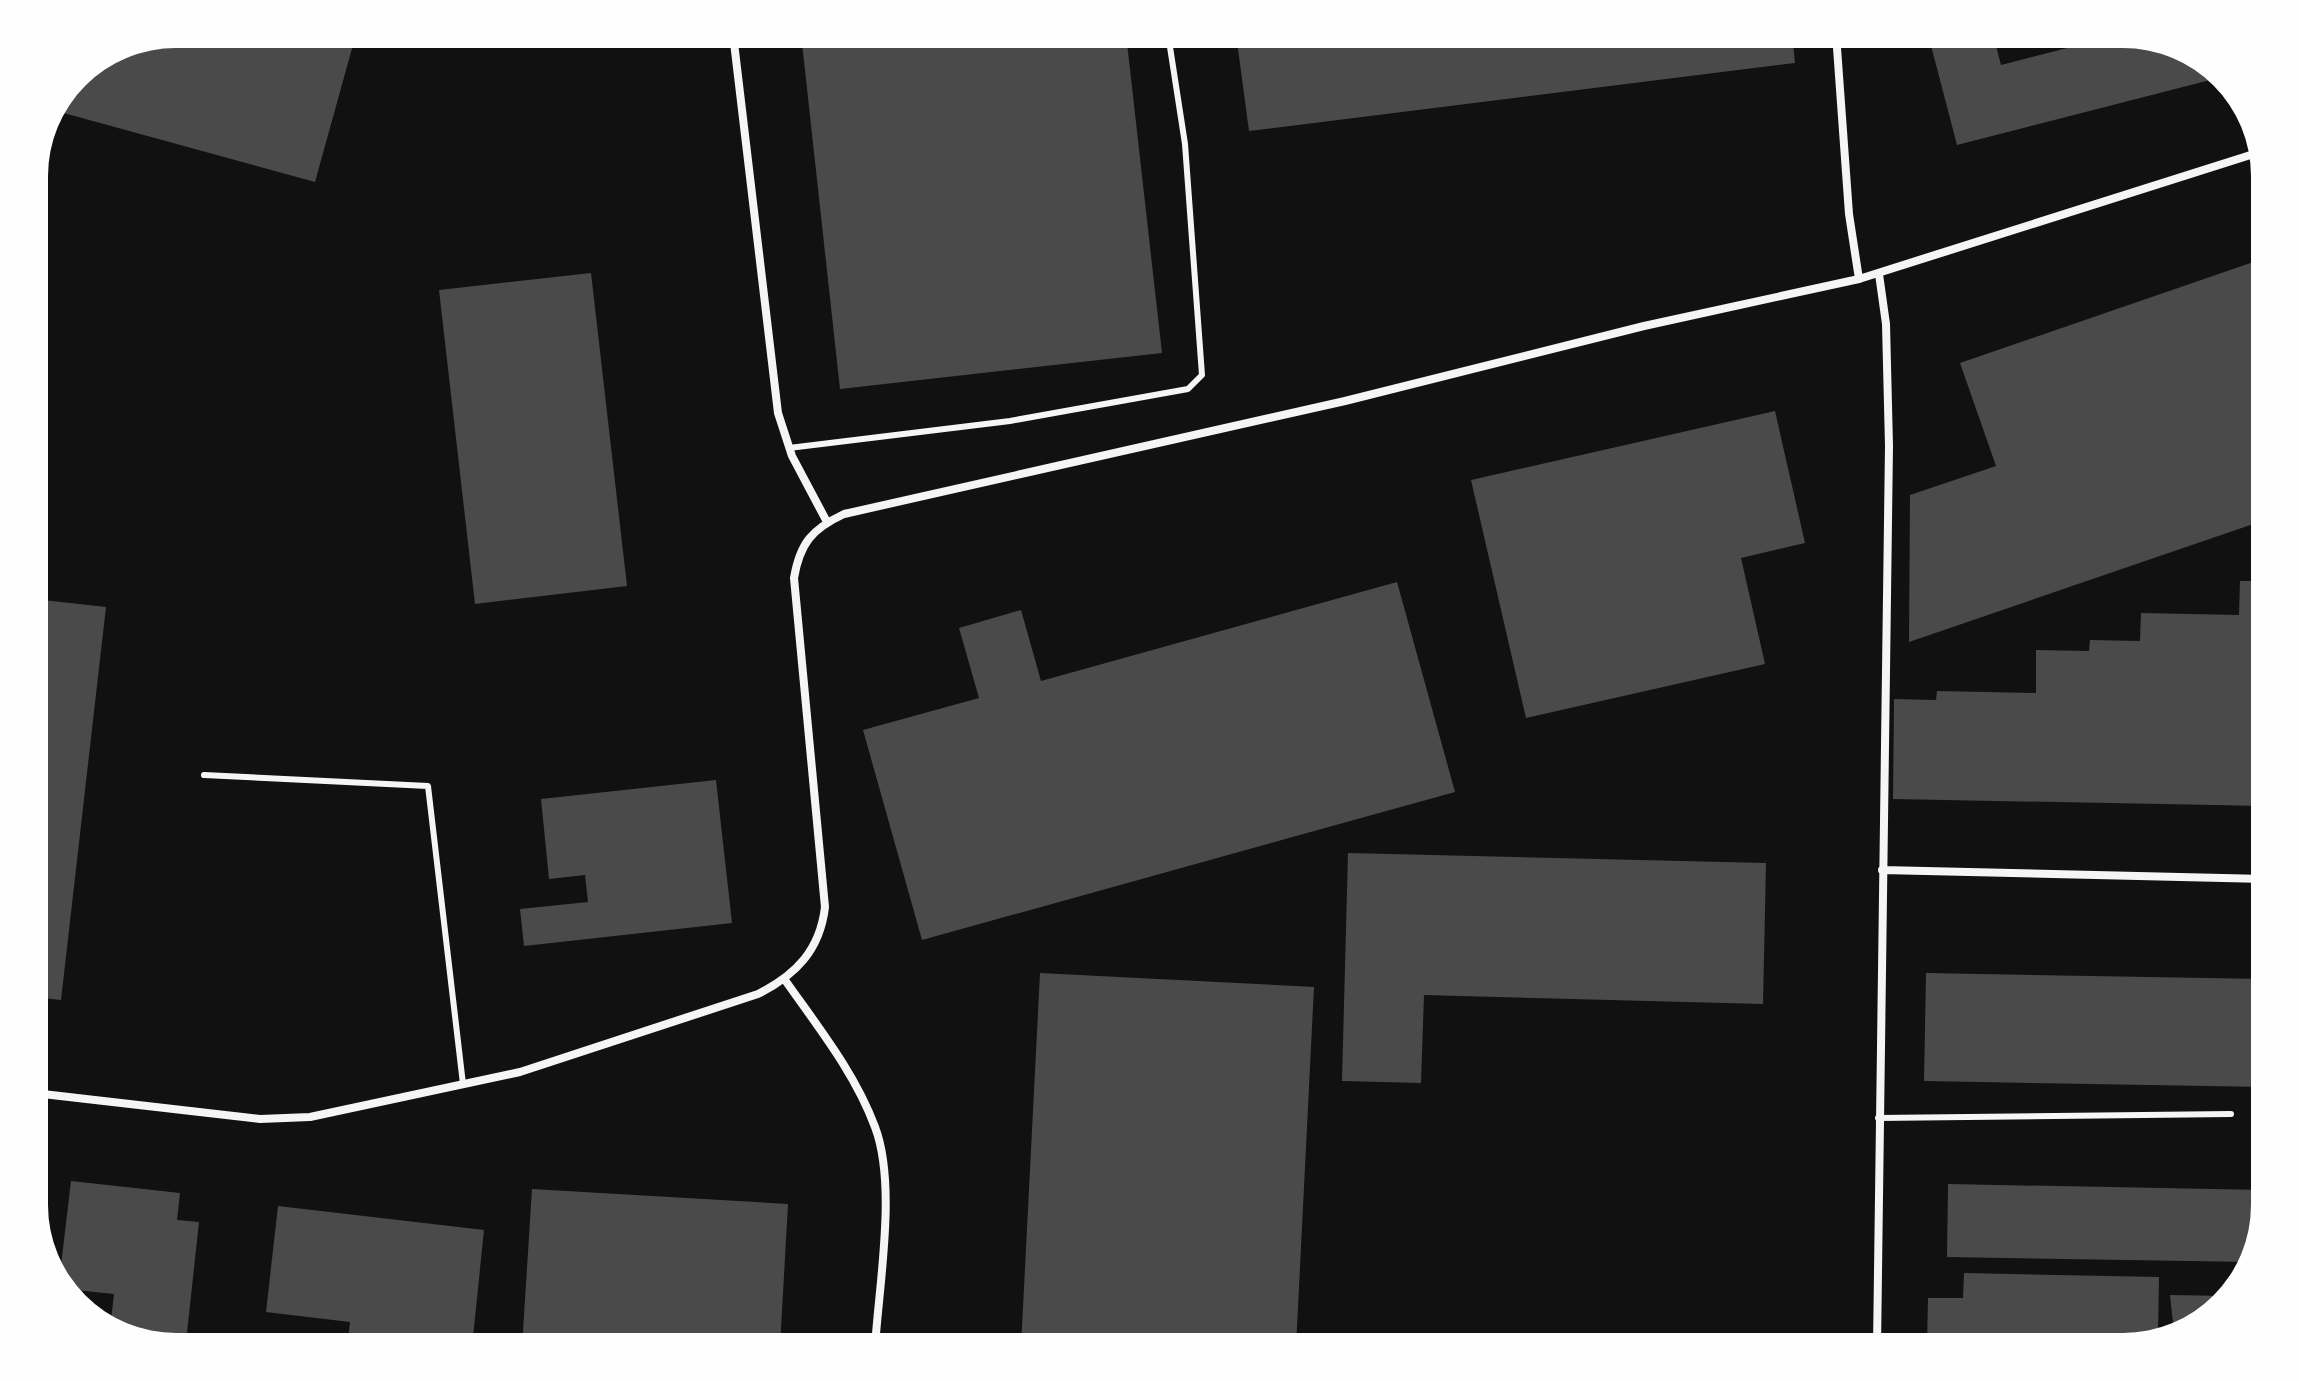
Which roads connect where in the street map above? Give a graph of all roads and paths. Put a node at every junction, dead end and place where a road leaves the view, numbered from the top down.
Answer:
1 (735, 48) edge
2 (1170, 48) edge
3 (1837, 48) edge
4 (2249, 156) edge
5 (1879, 274) junction
6 (1859, 279) junction
7 (789, 448) junction
8 (827, 522) junction
9 (204, 775) dead end
10 (1882, 870) junction
11 (2251, 879) edge
12 (785, 980) junction
13 (463, 1084) junction
14 (48, 1095) edge
15 (2231, 1114) dead end
16 (1878, 1118) junction
17 (876, 1333) edge
18 (1877, 1333) edge

1 - 7 street
2 - 7 lane
3 - 6 street
4 - 5 street
5 - 6 street
5 - 10 street
6 - 8 street
7 - 8 street
8 - 12 street
9 - 13 lane
10 - 11 street
10 - 16 street
12 - 13 street
12 - 17 street
13 - 14 street
15 - 16 lane
16 - 18 street

